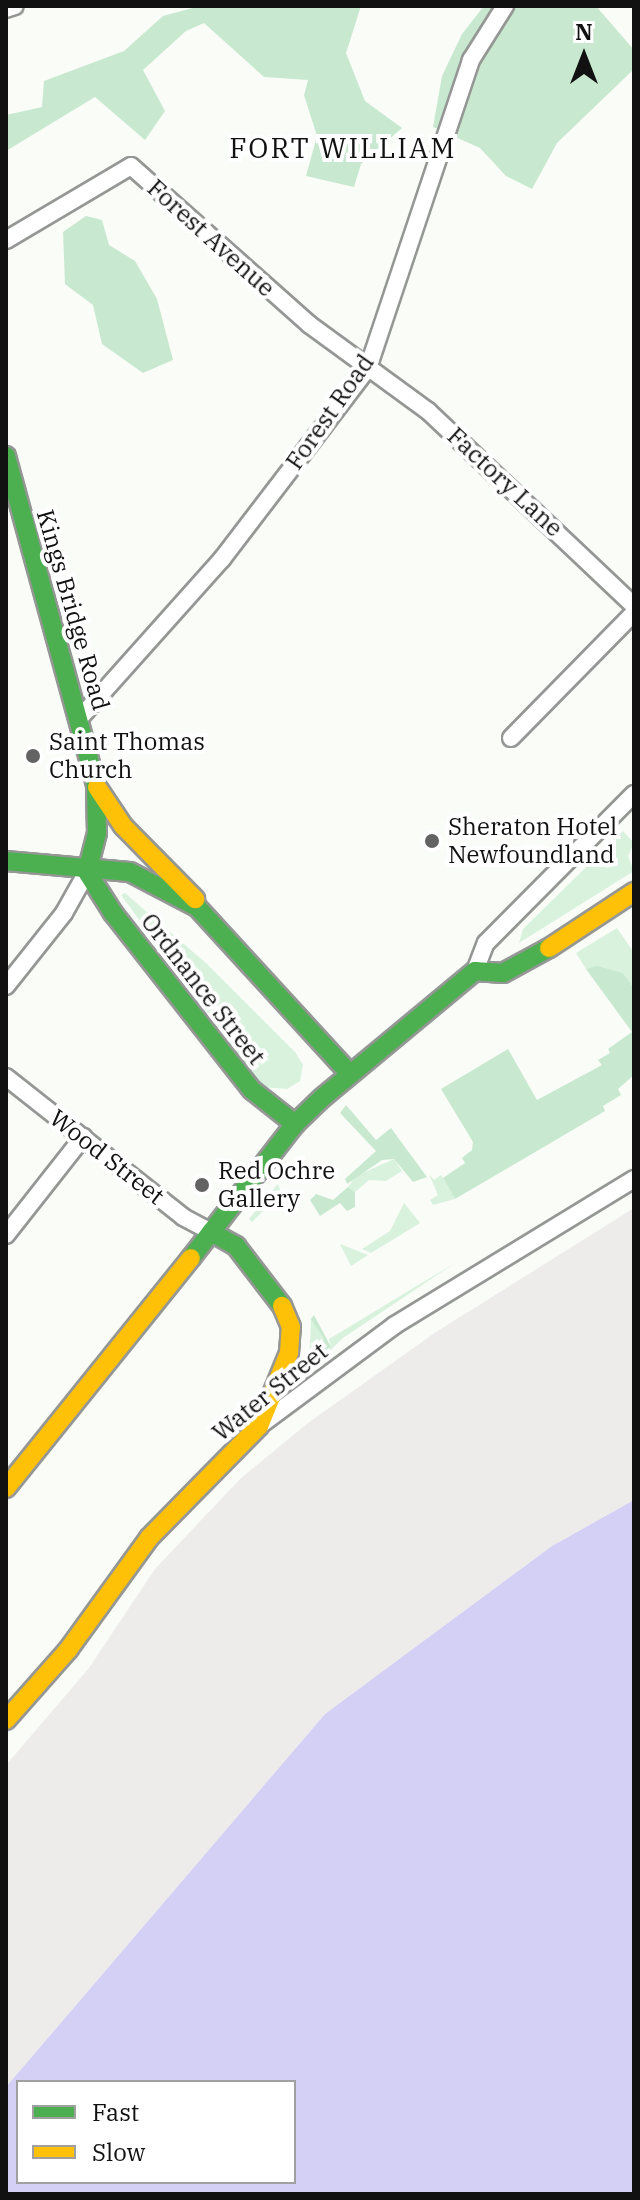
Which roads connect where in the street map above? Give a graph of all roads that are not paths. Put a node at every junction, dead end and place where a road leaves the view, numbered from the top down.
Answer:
1 (15, 6) edge
2 (505, 6) edge
3 (6, 9) edge
4 (6, 240) edge
5 (368, 368) junction
6 (6, 456) edge
7 (634, 606) edge
8 (634, 613) edge
9 (78, 720) junction
10 (511, 738) dead end
11 (96, 785) junction
12 (634, 794) edge
13 (6, 861) edge
14 (87, 872) junction
15 (634, 892) edge
16 (197, 907) junction
17 (475, 971) junction
18 (6, 986) edge
19 (349, 1073) junction
20 (6, 1077) edge
21 (295, 1124) junction
22 (83, 1137) junction
23 (634, 1179) edge
24 (211, 1232) junction
25 (6, 1235) edge
26 (259, 1426) junction
27 (6, 1488) edge
28 (6, 1720) edge

1 - 3 street
2 - 5 street, Forest Road
4 - 5 street, Forest Avenue
5 - 7 street, Factory Lane
5 - 9 street, Forest Road
6 - 9 street, Kings Bridge Road
8 - 10 street
9 - 11 street, Kings Bridge Road
11 - 14 street, Kings Bridge Road
11 - 16 street
12 - 17 street
13 - 14 street
14 - 16 street
14 - 18 street
14 - 21 street, Ordnance Street
15 - 17 street
16 - 19 street
17 - 19 street
19 - 21 street
20 - 22 street, Wood Street
21 - 24 street
22 - 24 street, Wood Street
22 - 25 street
23 - 26 street, Water Street
24 - 26 street
24 - 27 street
26 - 28 street, Water Street

